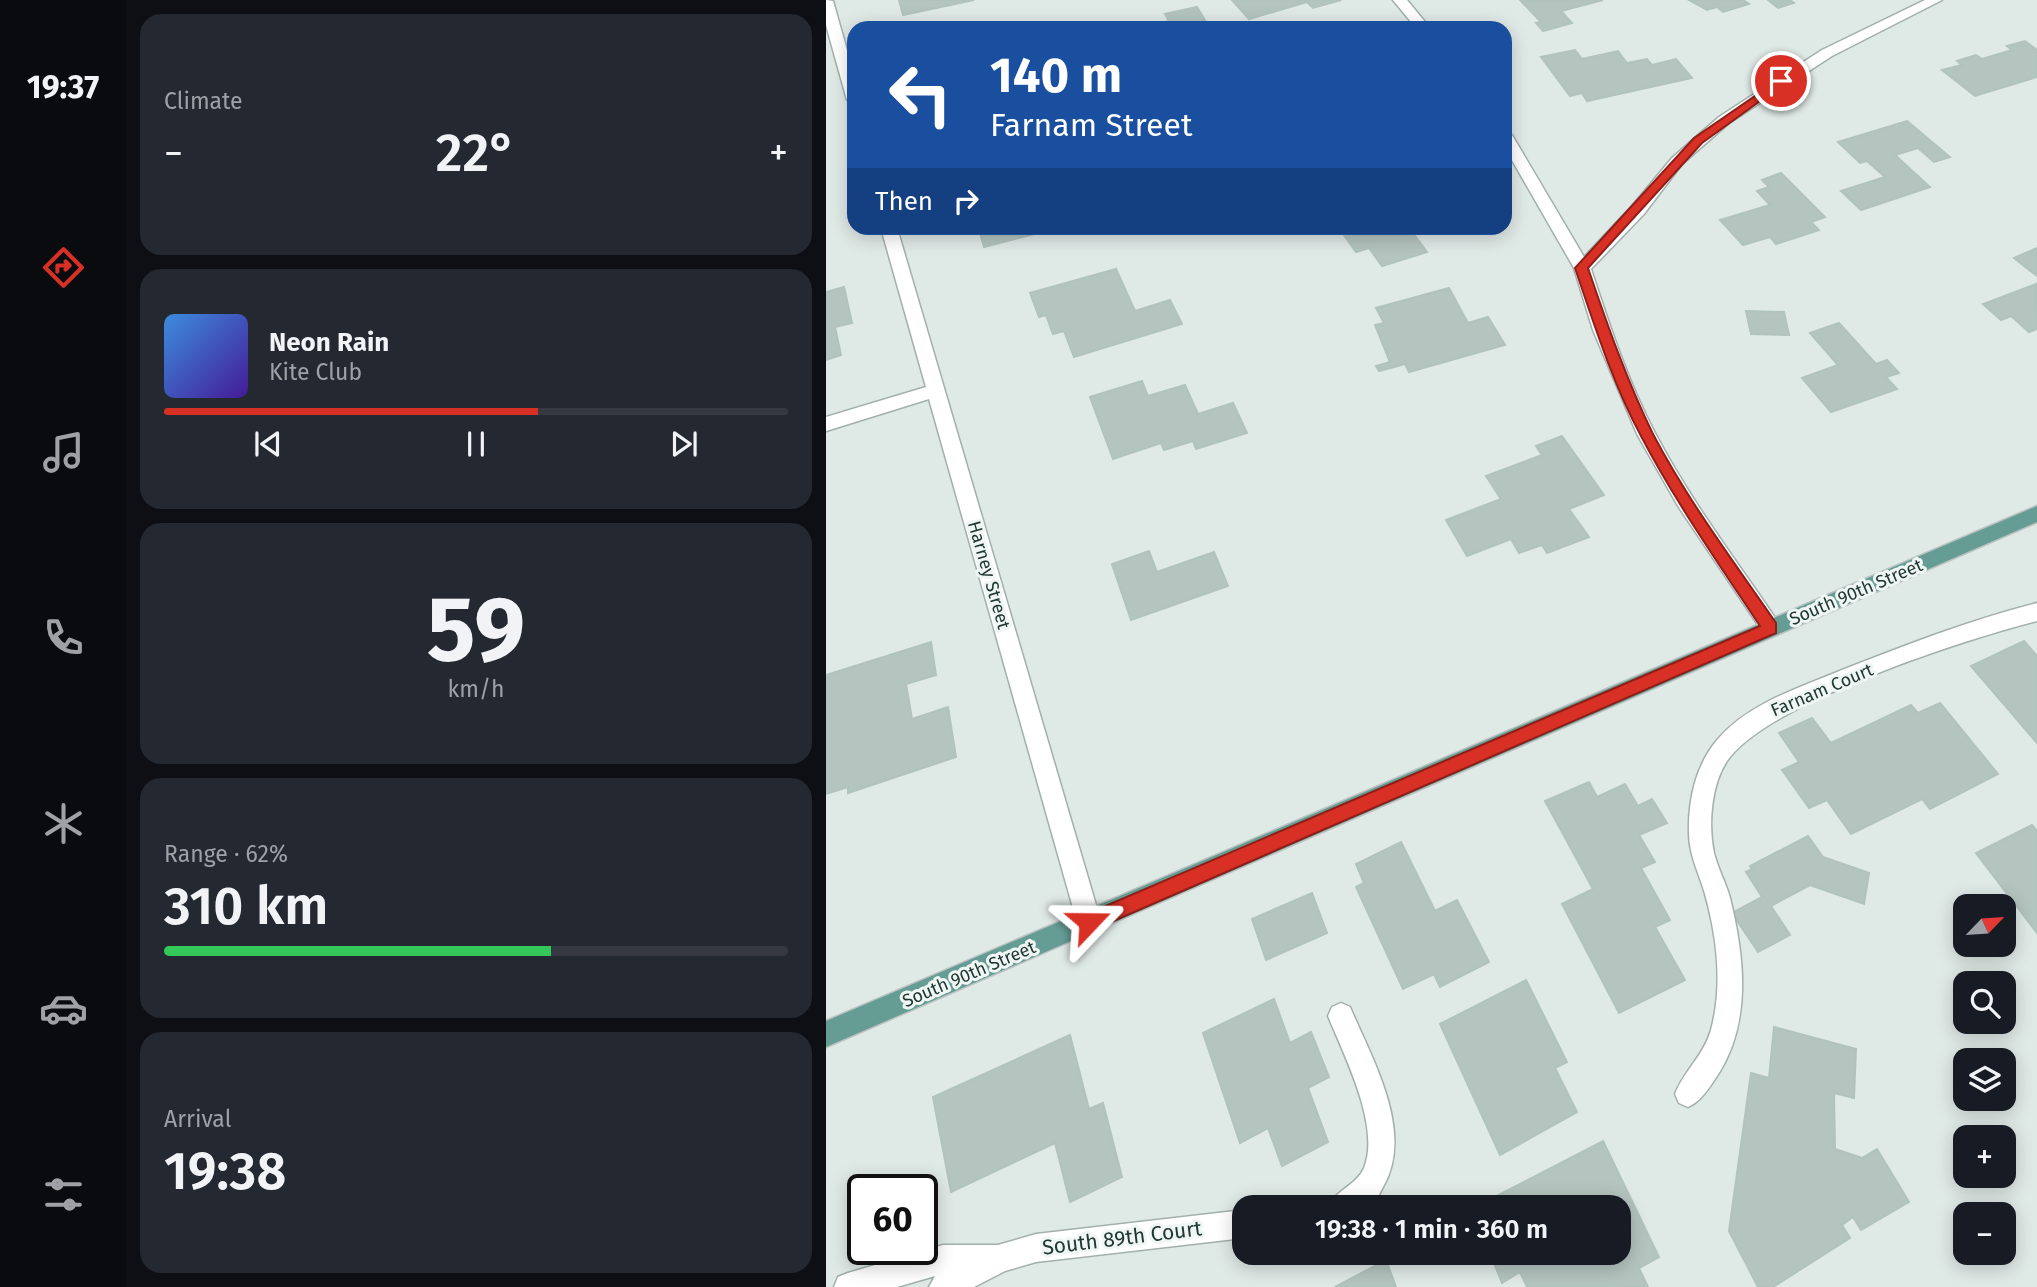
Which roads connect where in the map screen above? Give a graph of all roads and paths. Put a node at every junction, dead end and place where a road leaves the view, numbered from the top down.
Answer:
1 (1400, 0) edge
2 (1935, 0) edge
3 (826, 1) edge
4 (1417, 21) edge
5 (847, 75) edge
6 (1512, 147) edge
7 (891, 235) edge
8 (1582, 268) junction
9 (936, 390) junction
10 (826, 424) edge
11 (2037, 514) edge
12 (2037, 612) edge
13 (1771, 628) junction
14 (1089, 922) junction
15 (1341, 1016) dead end
16 (826, 1034) edge
17 (1688, 1094) dead end
18 (1361, 1195) edge
19 (1232, 1225) edge
20 (1001, 1258) junction
21 (848, 1287) edge
22 (943, 1287) edge

1 - 4 street
2 - 8 street
3 - 5 street
6 - 8 street
7 - 9 street, Harney Street
8 - 13 street
9 - 10 street
9 - 14 street, Harney Street
11 - 13 main road, South 90th Street
12 - 17 street, Farnam Court
13 - 14 main road, South 90th Street
14 - 16 main road, South 90th Street
15 - 18 street
19 - 20 street, South 89th Court
20 - 21 street, South 89th Court
20 - 22 street, South 89th Court

